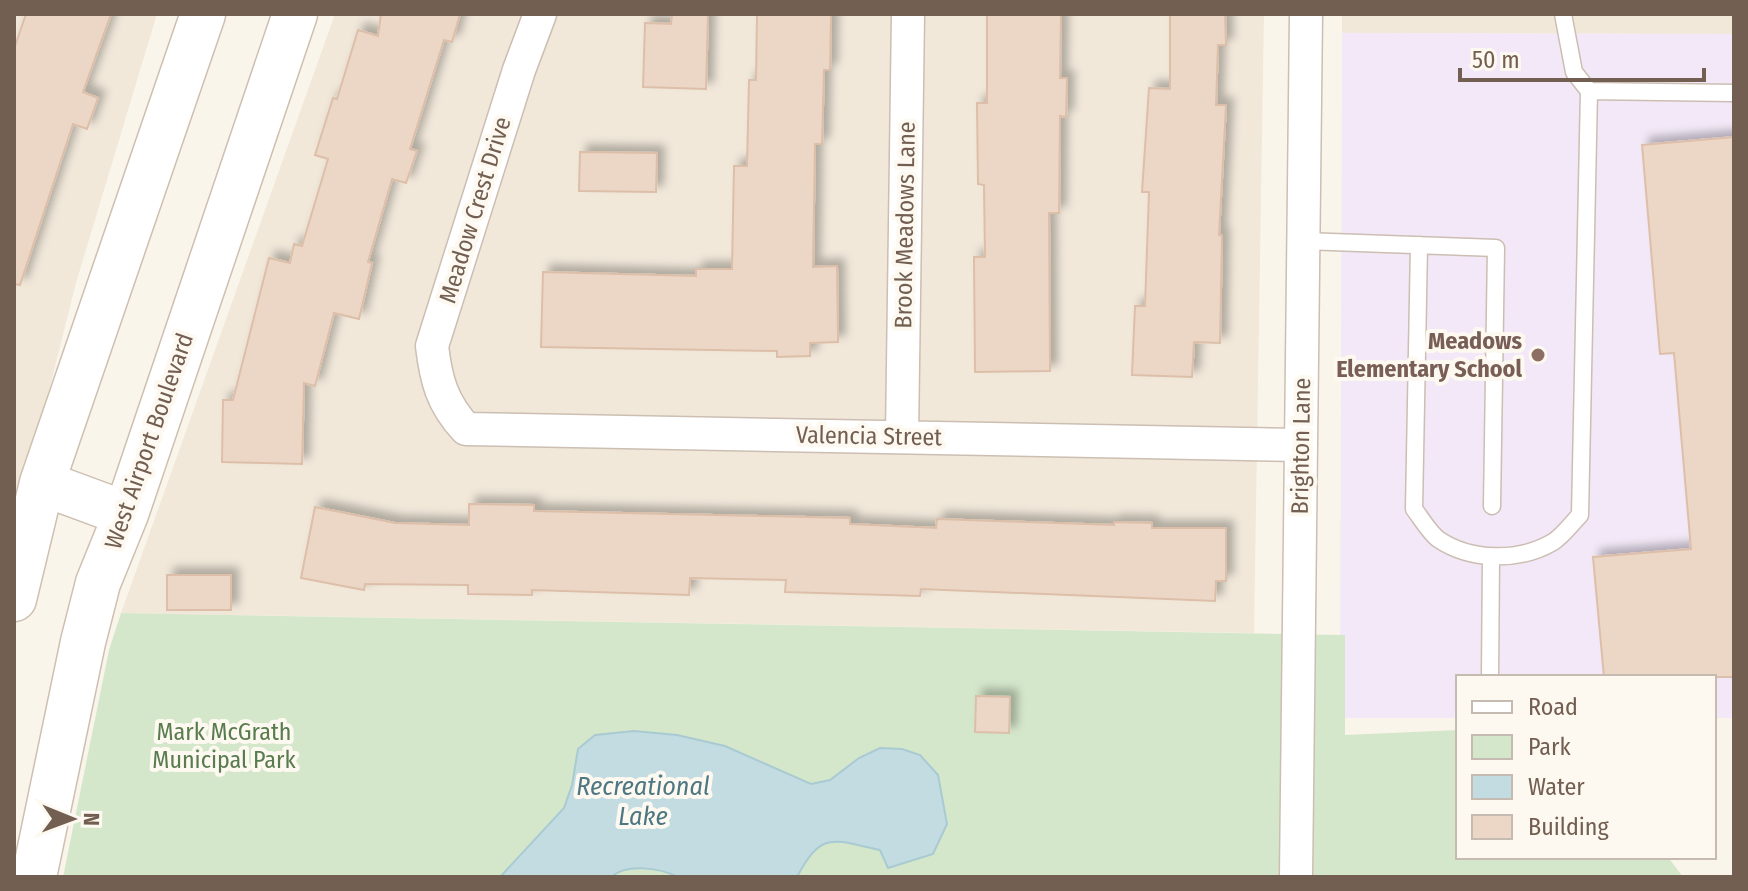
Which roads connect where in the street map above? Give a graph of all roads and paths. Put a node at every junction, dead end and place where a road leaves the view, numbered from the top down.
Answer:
1 (203, 14) edge
2 (295, 14) edge
3 (540, 14) edge
4 (908, 14) edge
5 (1306, 14) edge
6 (1563, 14) edge
7 (1589, 91) junction
8 (1734, 93) edge
9 (1304, 241) junction
10 (1419, 245) junction
11 (447, 408) joint
12 (902, 436) junction
13 (1301, 445) junction
14 (42, 483) junction
15 (1492, 506) dead end
16 (126, 514) junction
17 (1491, 557) junction
18 (14, 599) edge
19 (1490, 675) edge
20 (34, 877) edge
21 (1296, 877) edge

1 - 14 main road
2 - 16 main road, West Airport Boulevard
3 - 11 street, Meadow Crest Drive
4 - 12 street, Brook Meadows Lane
5 - 9 street, Brighton Lane
6 - 7 lane
7 - 8 lane
7 - 17 lane
9 - 10 lane
9 - 13 street, Brighton Lane
10 - 15 lane
10 - 17 lane
11 - 12 street, Valencia Street
12 - 13 street, Valencia Street
13 - 21 street, Brighton Lane
14 - 16 main road
14 - 18 main road
16 - 20 main road, West Airport Boulevard
17 - 19 lane

